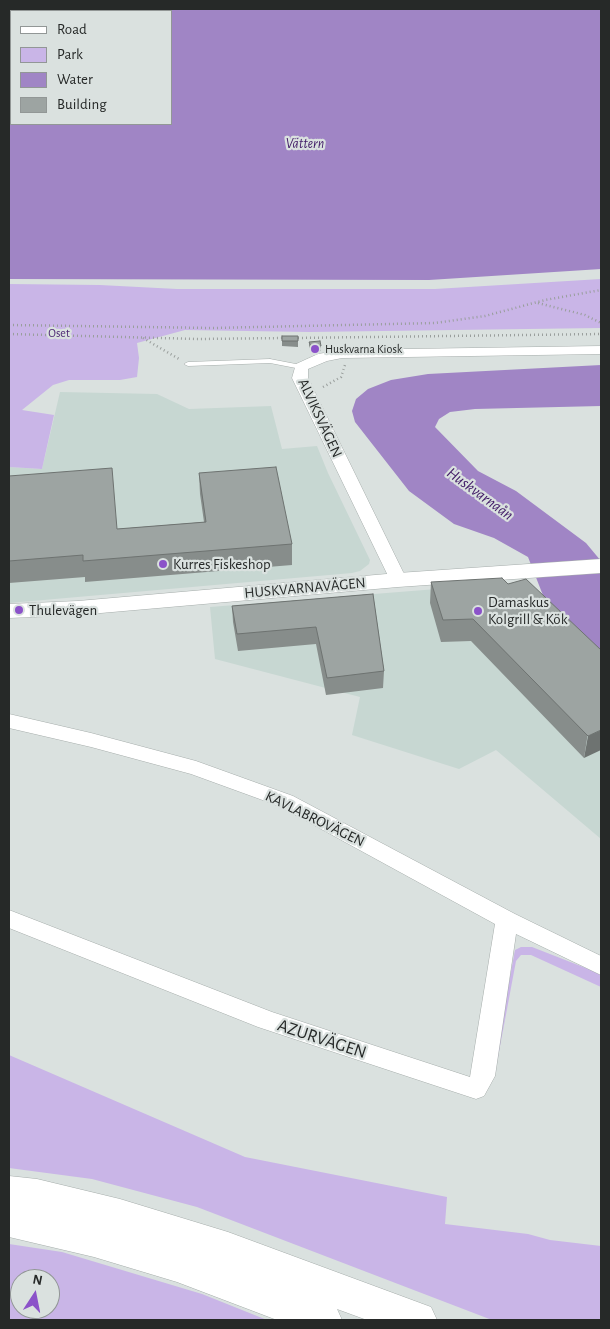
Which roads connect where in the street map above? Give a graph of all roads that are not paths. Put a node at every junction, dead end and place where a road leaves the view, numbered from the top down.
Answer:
1 (601, 350) edge
2 (188, 364) road end
3 (301, 367) junction
4 (601, 566) edge
5 (398, 580) junction
6 (9, 611) edge
7 (9, 721) edge
8 (9, 919) edge
9 (507, 920) junction
10 (601, 966) edge
11 (9, 1193) edge
12 (9, 1220) edge
13 (322, 1320) edge
14 (417, 1320) edge

1 - 3 street, ALVIKSVÄGEN
2 - 3 lane
3 - 5 street, ALVIKSVÄGEN
4 - 5 street, HUSKVARNAVÄGEN
5 - 6 street, HUSKVARNAVÄGEN
7 - 9 street, KAVLABROVÄGEN
8 - 9 street, AZURVÄGEN
9 - 10 street, KAVLABROVÄGEN
11 - 14 highway
12 - 13 highway

